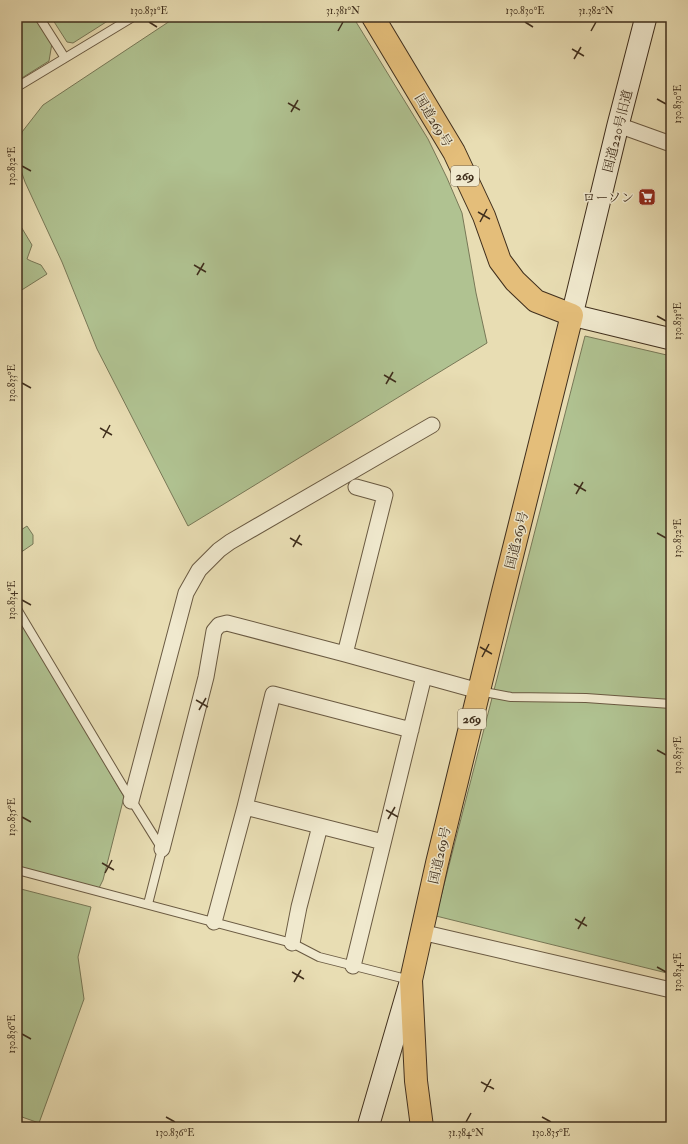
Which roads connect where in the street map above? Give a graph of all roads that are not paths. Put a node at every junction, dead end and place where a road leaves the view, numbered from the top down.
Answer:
1 (39, 17) edge
2 (133, 17) edge
3 (373, 17) edge
4 (646, 17) edge
5 (65, 58) junction
6 (17, 87) edge
7 (618, 125) junction
8 (671, 144) edge
9 (572, 315) junction
10 (671, 339) edge
11 (432, 425) dead end
12 (356, 487) dead end
13 (17, 610) edge
14 (345, 654) junction
15 (424, 676) junction
16 (479, 691) junction
17 (671, 704) edge
18 (411, 730) junction
19 (132, 801) junction
20 (245, 807) junction
21 (320, 826) junction
22 (383, 842) junction
23 (162, 849) junction
24 (17, 870) edge
25 (148, 904) junction
26 (214, 922) junction
27 (421, 932) junction
28 (292, 943) junction
29 (353, 966) junction
30 (411, 980) junction
31 (671, 990) edge
32 (368, 1127) edge
33 (422, 1127) edge

1 - 5 lane
2 - 5 lane
3 - 9 highway, 国道269号 / 269
4 - 7 street, 国道220号旧道
5 - 6 lane
7 - 8 street
7 - 9 street, 国道220号旧道
9 - 10 street
9 - 16 highway, 国道269号 / 269
11 - 19 street
12 - 14 street
13 - 19 lane
14 - 15 street
14 - 23 street
15 - 16 street
15 - 18 street
16 - 17 lane
16 - 27 highway, 国道269号 / 269
18 - 20 street
18 - 22 street
19 - 23 lane
20 - 21 street
20 - 26 street
21 - 22 street
21 - 28 street
22 - 29 street
23 - 25 lane
24 - 25 lane
25 - 26 lane
26 - 28 lane
27 - 30 highway, 国道269号 / 269
27 - 31 street
28 - 29 lane
29 - 30 lane
30 - 32 street
30 - 33 highway, 国道269号 / 269

